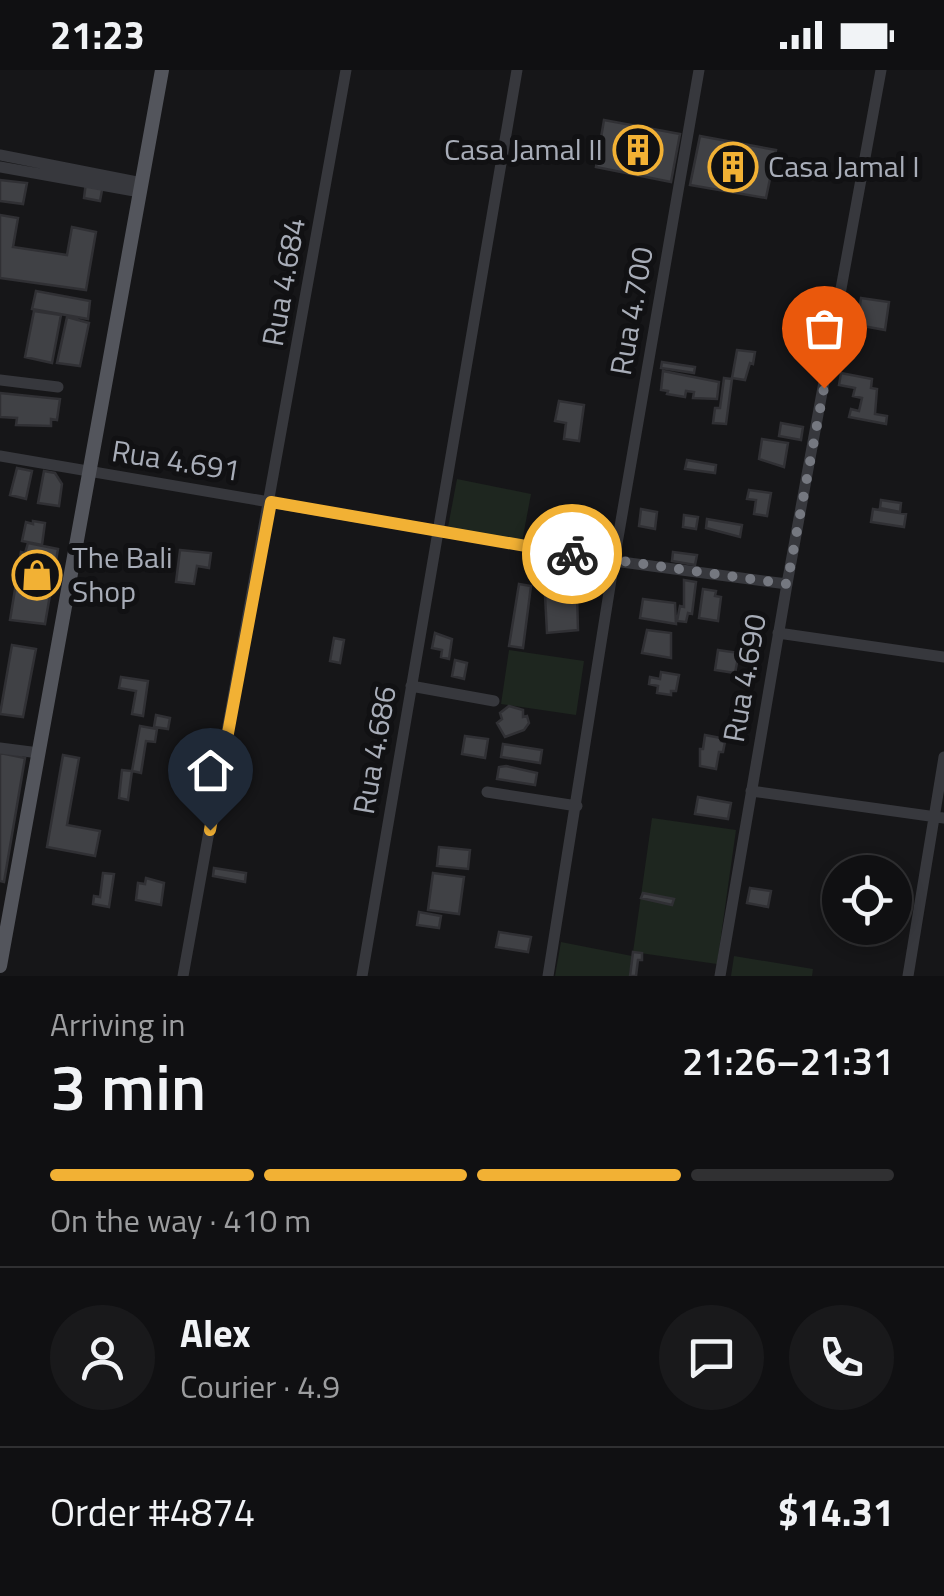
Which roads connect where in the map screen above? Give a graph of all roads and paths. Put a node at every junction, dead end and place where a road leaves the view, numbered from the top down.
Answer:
1 (162, 70) edge
2 (346, 70) edge
3 (517, 70) edge
4 (699, 70) edge
5 (882, 70) edge
6 (0, 154) edge
7 (0, 167) edge
8 (141, 187) junction
9 (0, 380) edge
10 (58, 387) dead end
11 (0, 456) edge
12 (90, 473) junction
13 (271, 502) junction
14 (438, 532) junction
15 (614, 561) junction
16 (787, 584) junction
17 (778, 633) junction
18 (944, 657) edge
19 (411, 686) junction
20 (494, 701) dead end
21 (0, 748) edge
22 (39, 753) junction
23 (944, 757) edge
24 (751, 791) junction
25 (487, 792) dead end
26 (577, 806) junction
27 (940, 818) edge
28 (7, 892) edge
29 (0, 966) edge
30 (184, 976) edge
31 (362, 976) edge
32 (548, 976) edge
33 (720, 976) edge
34 (908, 976) edge

1 - 8 main road
2 - 13 street, Rua 4.684
3 - 14 street, Rua 4.686
4 - 15 street, Rua 4.700
5 - 16 street, Rua 4.690
6 - 8 street
7 - 8 street
8 - 12 main road
9 - 10 street
11 - 12 street, Rua 4.691
12 - 13 street, Rua 4.691
12 - 22 main road
13 - 14 street, Rua 4.691
13 - 30 street, Rua 4.684
14 - 15 street, Rua 4.691
14 - 19 street, Rua 4.686
15 - 16 street, Rua 4.691
15 - 26 street, Rua 4.700
16 - 17 street, Rua 4.690
17 - 18 street
17 - 24 street, Rua 4.690
19 - 20 street
19 - 31 street, Rua 4.686
21 - 22 street
22 - 28 main road
23 - 27 street
24 - 27 street
24 - 33 street, Rua 4.690
25 - 26 street
26 - 32 street, Rua 4.700
27 - 34 street
28 - 29 main road

